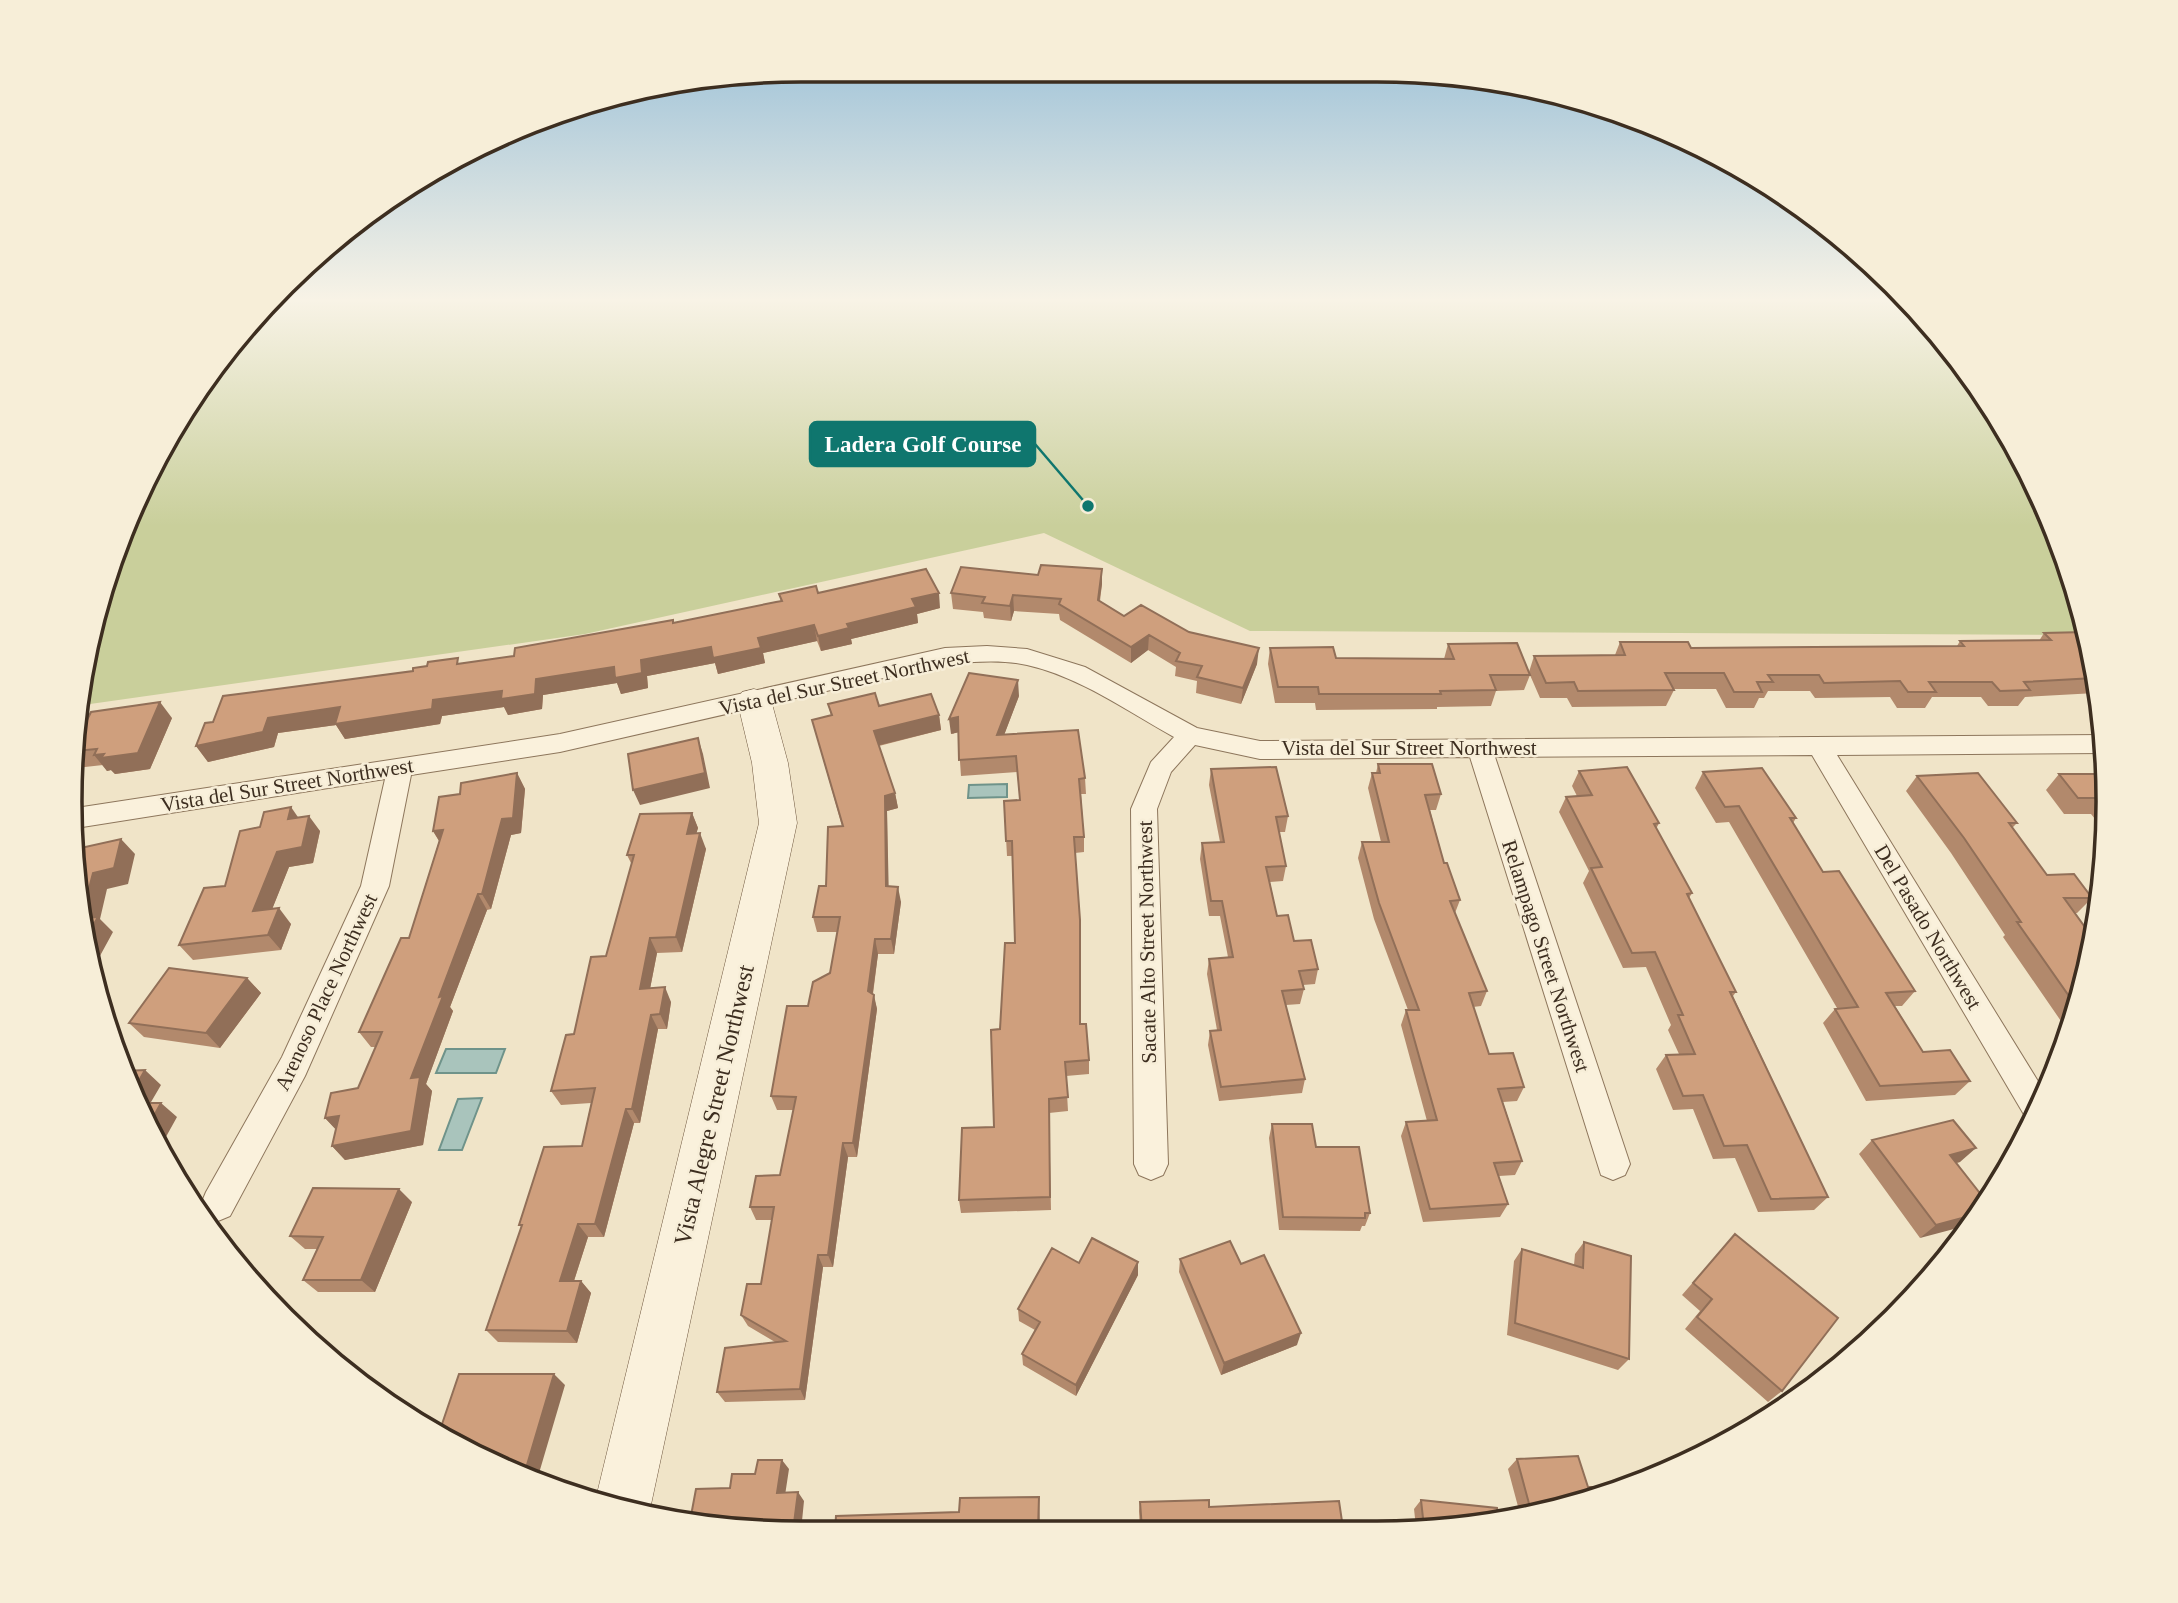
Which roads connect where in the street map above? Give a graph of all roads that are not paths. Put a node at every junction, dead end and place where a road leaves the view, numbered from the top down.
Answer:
1 (754, 700) junction
2 (1190, 735) junction
3 (2093, 744) edge
4 (1819, 746) junction
5 (1479, 747) junction
6 (400, 767) junction
7 (83, 817) edge
8 (2031, 1099) edge
9 (1151, 1164) dead end
10 (1613, 1164) dead end
11 (218, 1204) dead end
12 (625, 1498) edge

1 - 2 street, Vista del Sur Street Northwest
1 - 6 street, Vista del Sur Street Northwest
1 - 12 street, Vista Alegre Street Northwest
2 - 5 street, Vista del Sur Street Northwest
2 - 9 street, Sacate Alto Street Northwest
3 - 4 street, Vista del Sur Street Northwest
4 - 5 street, Vista del Sur Street Northwest
4 - 8 street, Del Pasado Northwest
5 - 10 street, Relampago Street Northwest
6 - 7 street, Vista del Sur Street Northwest
6 - 11 street, Arenoso Place Northwest

